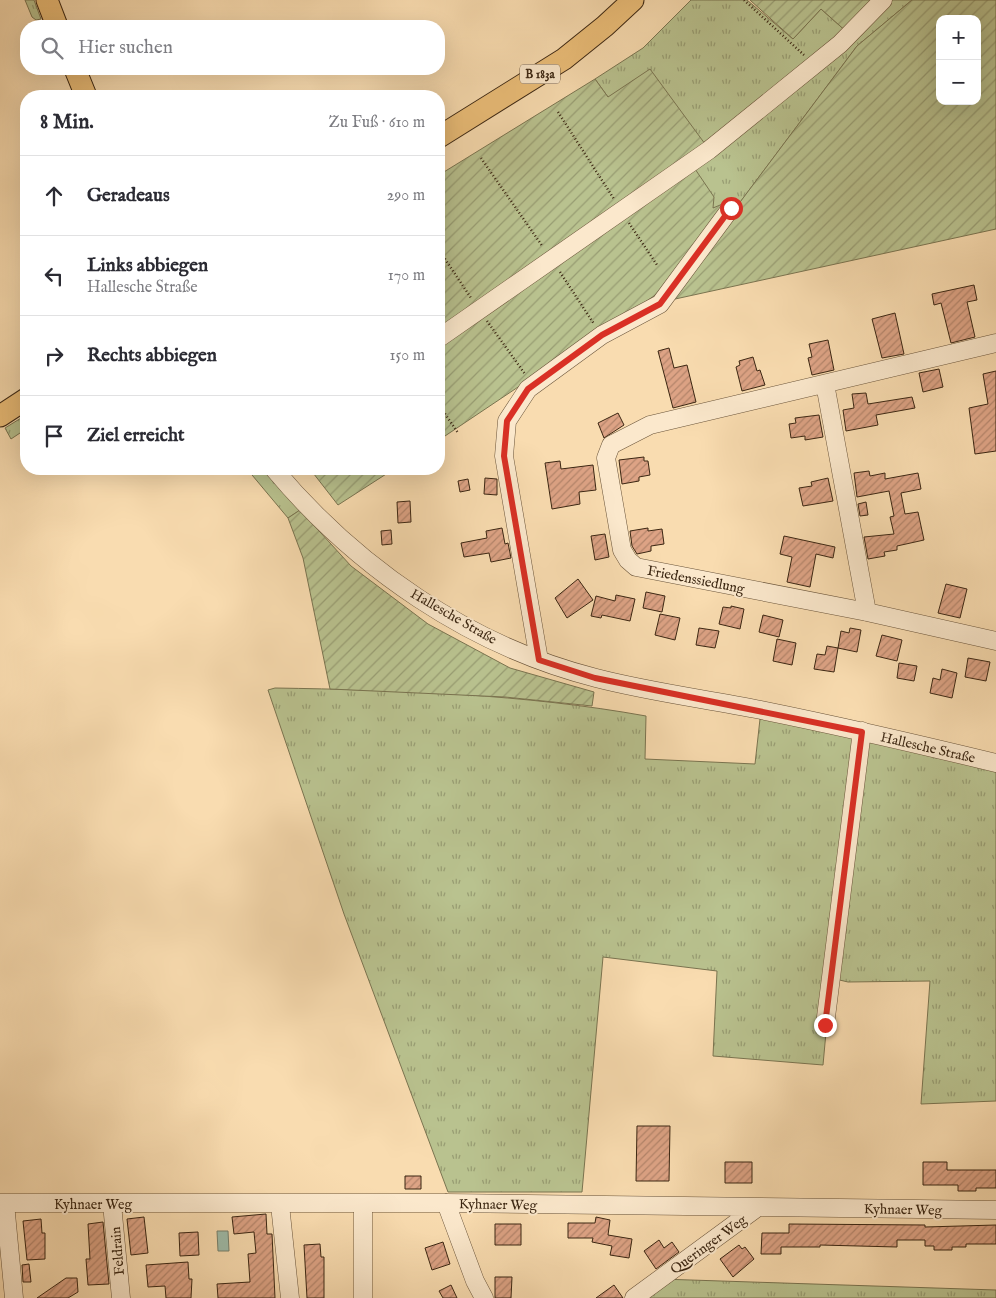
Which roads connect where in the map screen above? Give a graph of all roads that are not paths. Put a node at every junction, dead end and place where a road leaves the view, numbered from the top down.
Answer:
1 (47, 0) edge
2 (633, 0) edge
3 (883, 0) edge
4 (55, 20) edge
5 (77, 75) edge
6 (84, 90) edge
7 (445, 133) edge
8 (731, 208) dead end
9 (445, 334) edge
10 (996, 343) edge
11 (825, 384) junction
12 (20, 403) edge
13 (0, 416) edge
14 (280, 475) edge
15 (867, 612) junction
16 (996, 641) edge
17 (539, 660) junction
18 (862, 732) junction
19 (996, 763) edge
20 (825, 1025) dead end
21 (3, 1203) edge
22 (446, 1203) junction
23 (112, 1204) junction
24 (364, 1204) junction
25 (280, 1205) junction
26 (758, 1207) junction
27 (996, 1210) edge
28 (14, 1298) edge
29 (121, 1298) edge
30 (290, 1298) edge
31 (362, 1298) edge
32 (484, 1298) edge
33 (634, 1298) edge

1 - 4 main road
2 - 7 main road, B 183a
3 - 9 street
5 - 6 main road
8 - 17 street
10 - 11 street, Friedenssiedlung
11 - 15 street
11 - 15 street, Friedenssiedlung
12 - 13 main road
14 - 17 street, Hallesche Straße
15 - 16 street, Friedenssiedlung
17 - 18 street, Hallesche Straße
18 - 19 street, Hallesche Straße
18 - 20 street
21 - 23 street, Kyhnaer Weg
21 - 28 street
22 - 24 street, Kyhnaer Weg
22 - 26 street, Kyhnaer Weg
22 - 32 street
23 - 25 street, Kyhnaer Weg
23 - 29 street, Feldrain
24 - 25 street, Kyhnaer Weg
24 - 31 street
25 - 30 street
26 - 27 street, Kyhnaer Weg
26 - 33 street, Queringer Weg

